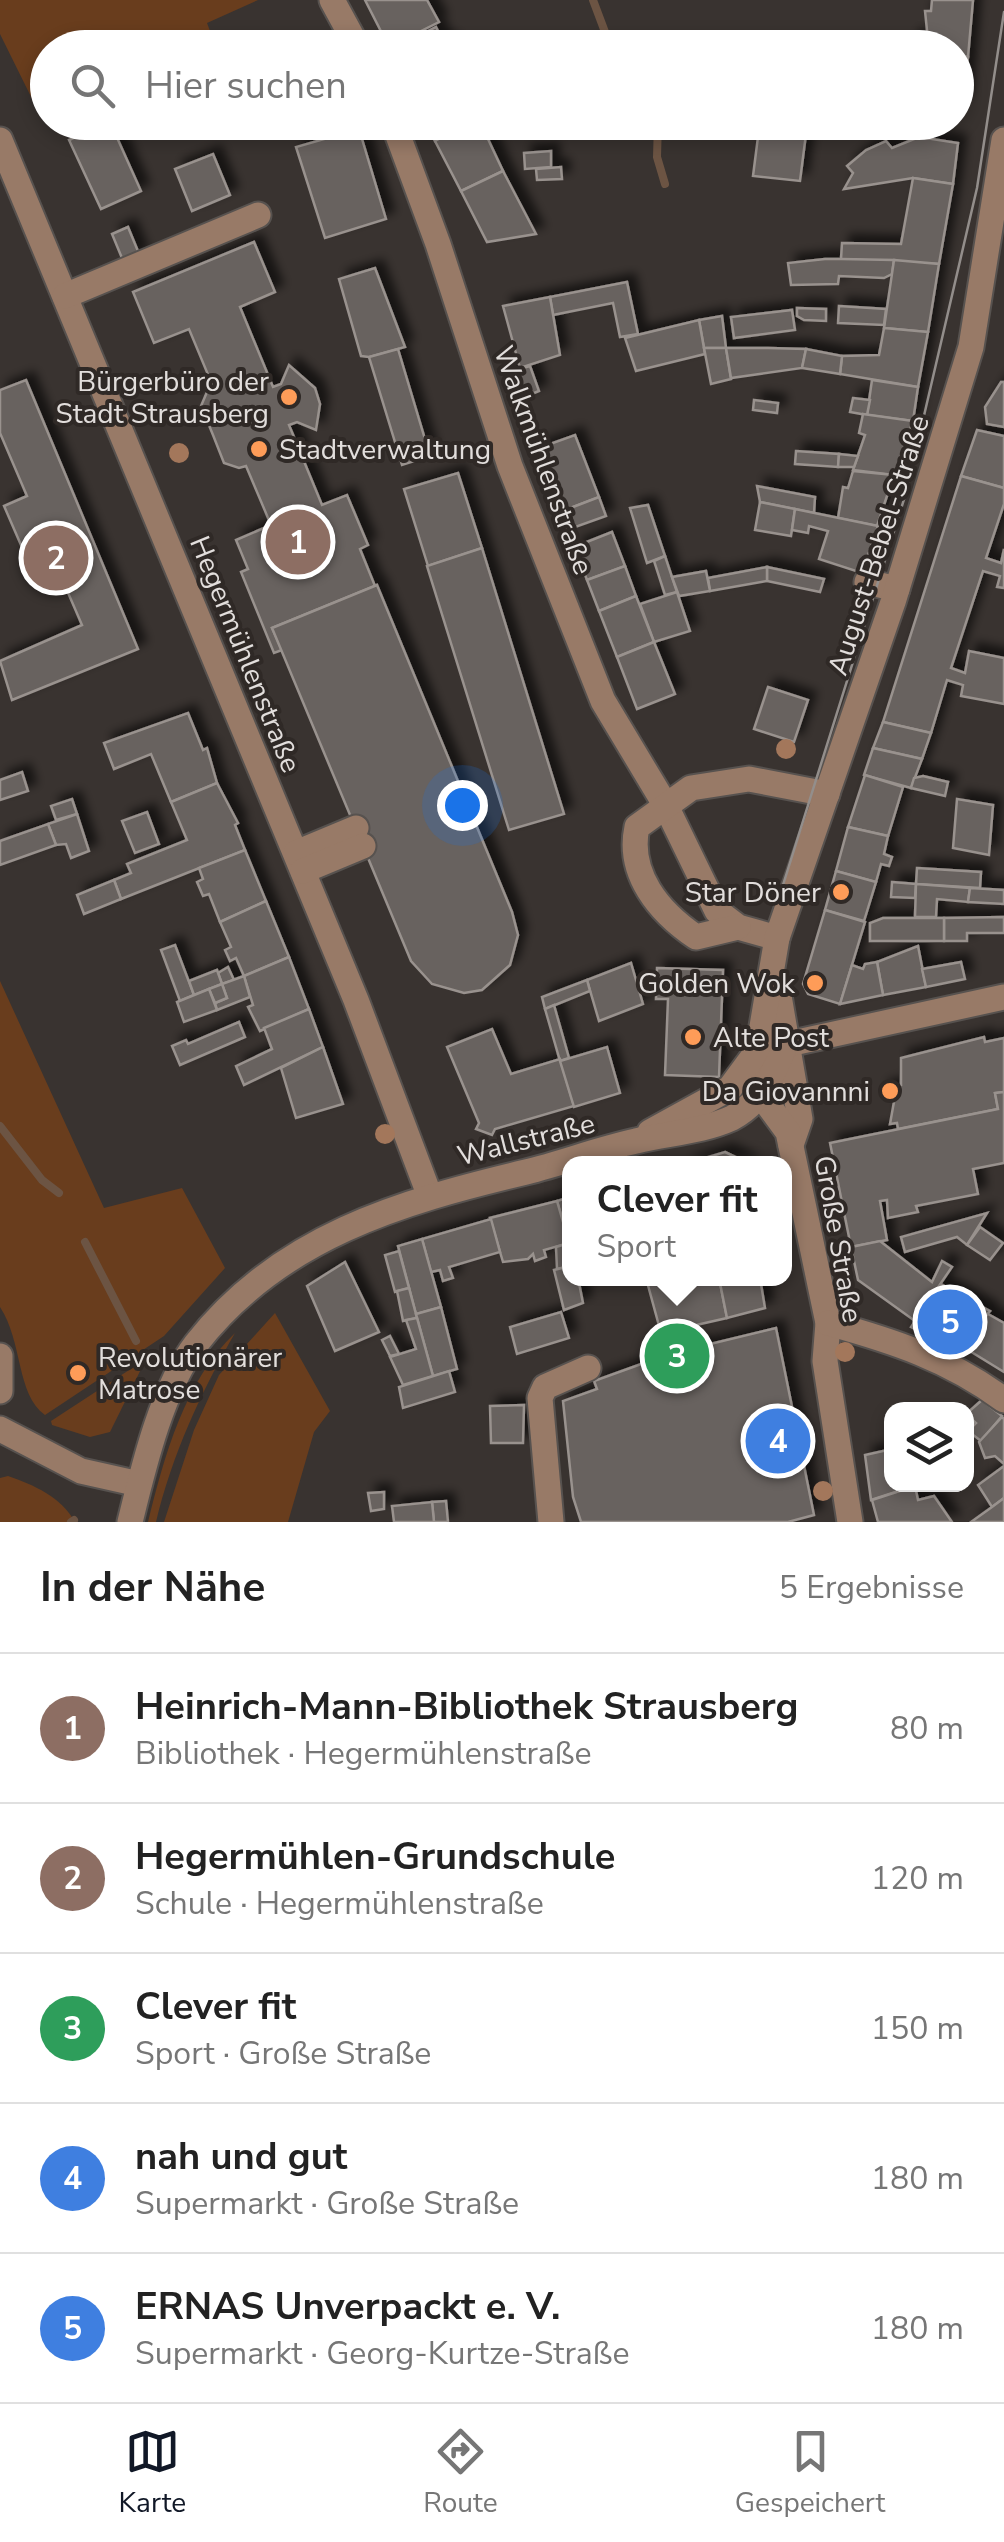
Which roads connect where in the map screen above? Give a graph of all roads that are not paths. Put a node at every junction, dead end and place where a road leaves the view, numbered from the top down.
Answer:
1 (332, 0) edge
2 (348, 30) edge
3 (0, 140) edge
4 (400, 140) edge
5 (1004, 140) edge
6 (258, 215) dead end
7 (65, 296) junction
8 (867, 582) dead end
9 (897, 589) junction
10 (827, 794) junction
11 (666, 806) junction
12 (360, 837) dead end
13 (299, 862) junction
14 (738, 927) junction
15 (776, 949) junction
16 (1004, 997) edge
17 (784, 1046) junction
18 (758, 1050) junction
19 (760, 1094) junction
20 (638, 1140) junction
21 (791, 1145) junction
22 (576, 1156) edge
23 (562, 1160) edge
24 (429, 1194) junction
25 (828, 1323) junction
26 (0, 1356) edge
27 (588, 1368) dead end
28 (0, 1391) edge
29 (1004, 1400) edge
30 (0, 1429) edge
31 (139, 1484) junction
32 (130, 1522) edge
33 (551, 1522) edge
34 (850, 1522) edge

1 - 2 street
3 - 7 street, Hegermühlenstraße
4 - 11 street, Walkmühlenstraße
5 - 9 street, August-Bebel-Straße
6 - 7 street
7 - 13 street, Hegermühlenstraße
8 - 9 street
9 - 10 street, August-Bebel-Straße
10 - 11 street
10 - 15 street, August-Bebel-Straße
11 - 14 street, Walkmühlenstraße
11 - 14 street
12 - 13 street
13 - 24 street, Hegermühlenstraße
14 - 15 street
15 - 17 street, August-Bebel-Straße
15 - 18 street, August-Bebel-Straße
16 - 17 street
17 - 18 street
17 - 19 street
17 - 21 street, Große Straße
18 - 19 street, August-Bebel-Straße
18 - 20 street, Wallstraße
19 - 20 street, Wallstraße
19 - 21 street, Große Straße
20 - 22 street, Wallstraße
21 - 25 street, Große Straße
23 - 24 street, Wallstraße
24 - 31 street, Wallstraße
25 - 29 street
25 - 34 street, Große Straße
26 - 28 street
27 - 33 street
30 - 31 street
31 - 32 street, Wallstraße

